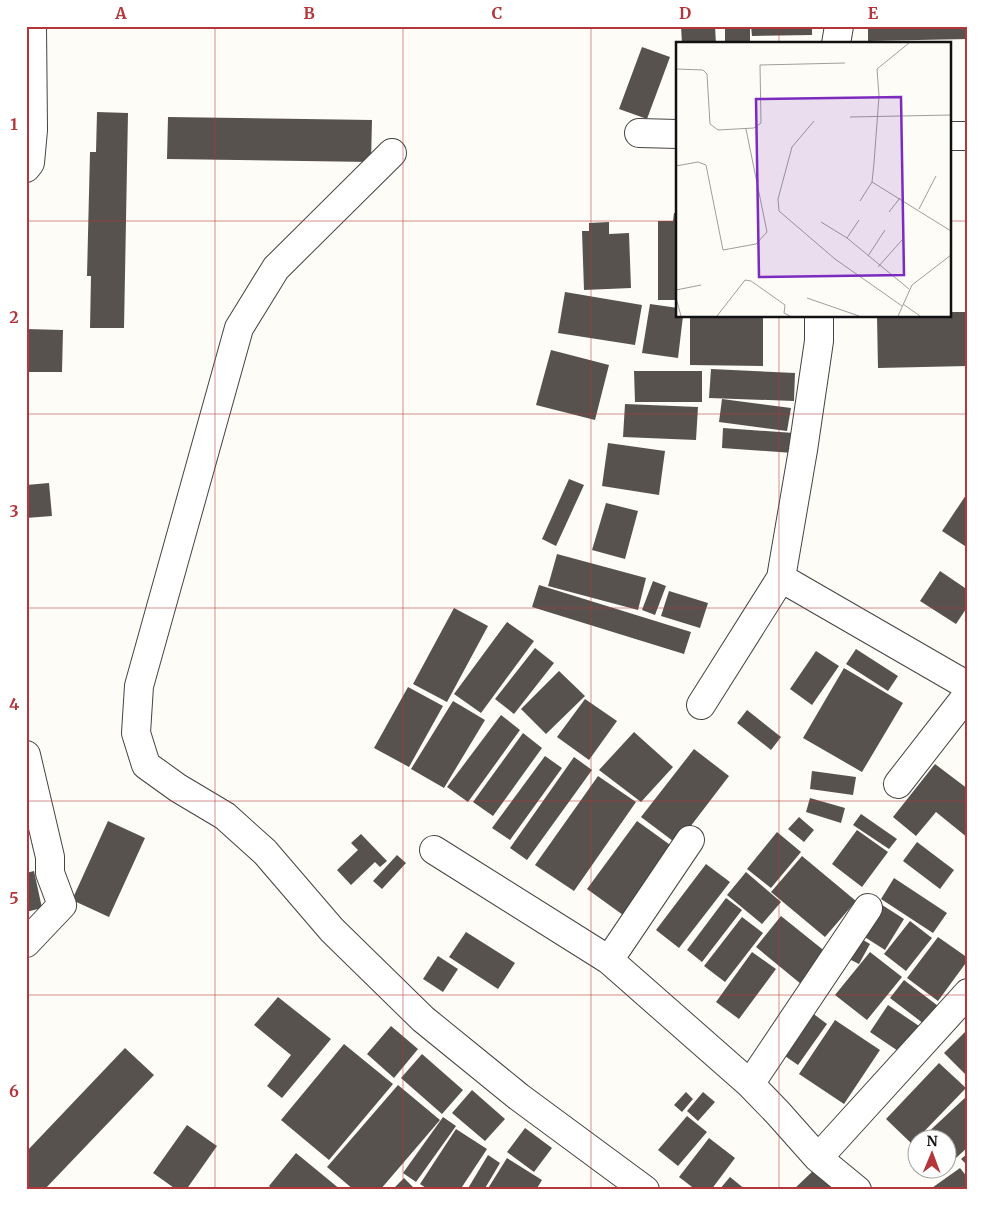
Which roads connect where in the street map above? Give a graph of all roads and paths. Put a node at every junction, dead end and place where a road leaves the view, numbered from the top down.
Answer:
1 (32, 26) edge
2 (839, 26) edge
3 (836, 42) edge
4 (639, 134) dead end
5 (676, 134) edge
6 (952, 136) edge
7 (968, 136) edge
8 (392, 153) dead end
9 (26, 168) edge
10 (819, 318) edge
11 (781, 578) junction
12 (968, 686) edge
13 (968, 694) edge
14 (701, 705) dead end
15 (26, 755) edge
16 (898, 784) dead end
17 (690, 840) dead end
18 (434, 850) dead end
19 (868, 908) dead end
20 (26, 943) edge
21 (609, 960) junction
22 (968, 993) edge
23 (750, 1084) junction
24 (818, 1158) junction
25 (645, 1190) edge
26 (857, 1190) edge

1 - 9 street
2 - 3 street
4 - 5 street
6 - 7 street
8 - 25 street
10 - 11 street
11 - 12 street
11 - 14 street
13 - 16 street
15 - 20 street
17 - 21 street
18 - 21 street
19 - 23 street
21 - 23 street
22 - 24 street
23 - 24 street
24 - 26 street

